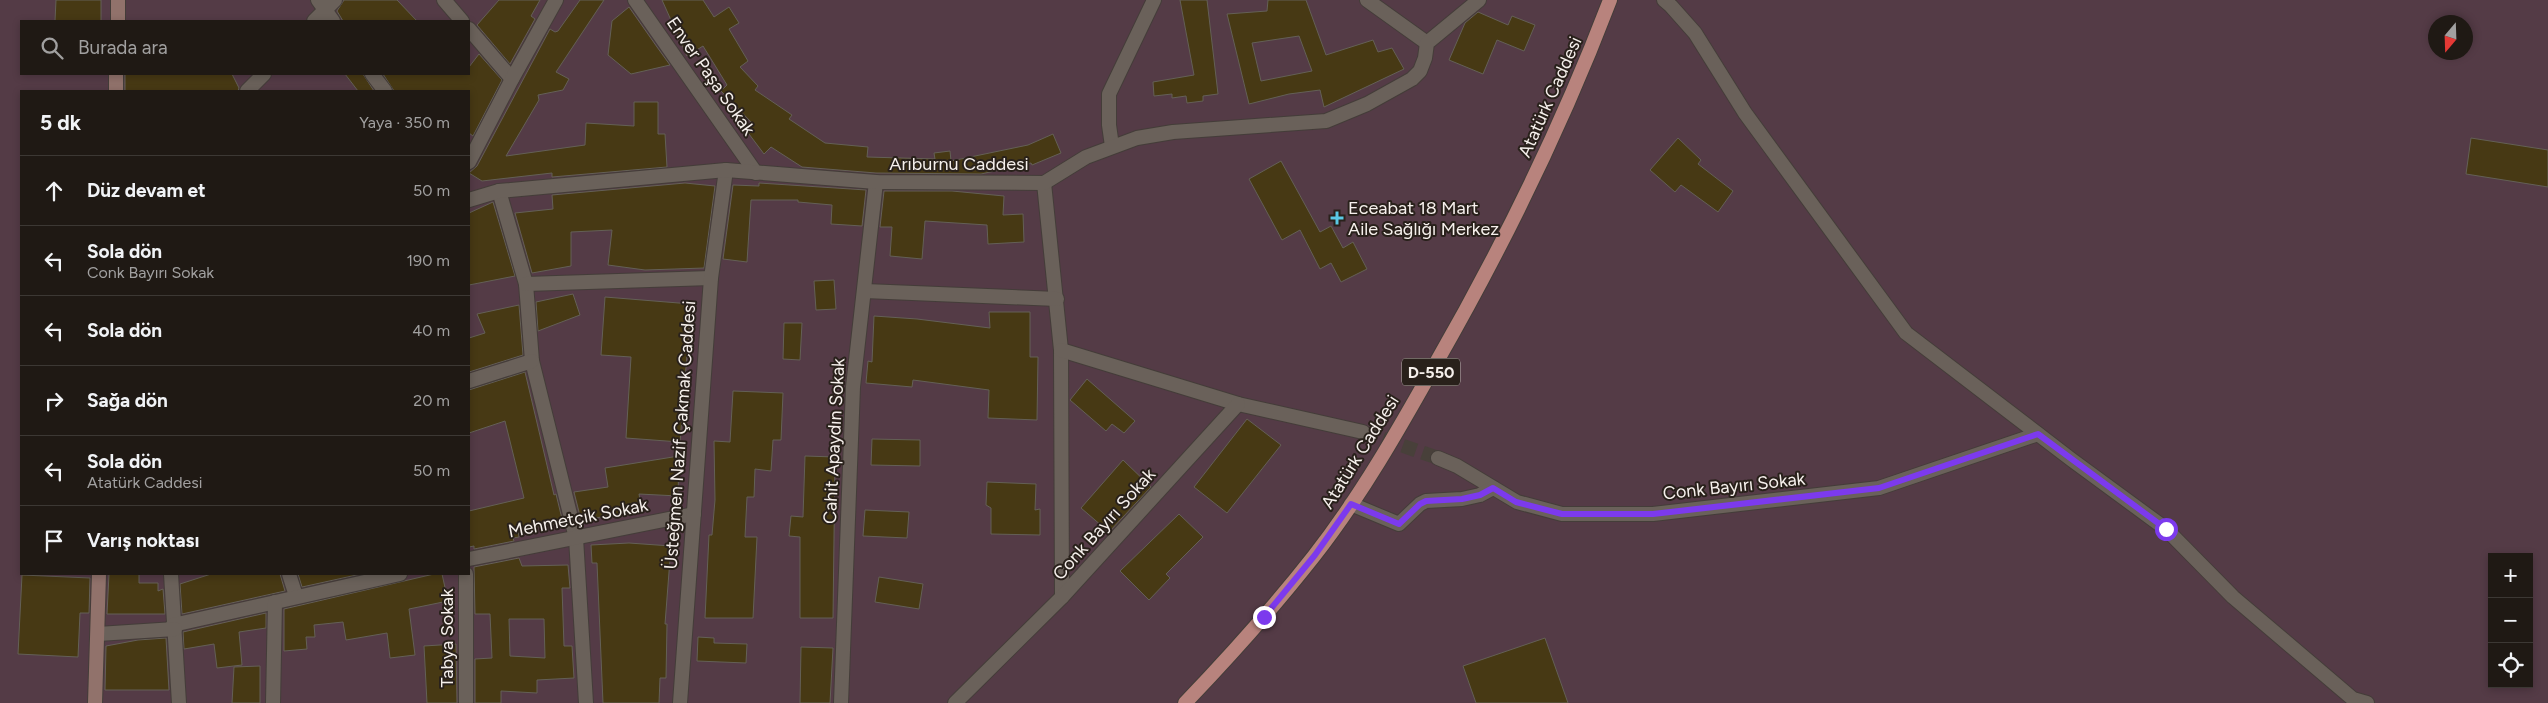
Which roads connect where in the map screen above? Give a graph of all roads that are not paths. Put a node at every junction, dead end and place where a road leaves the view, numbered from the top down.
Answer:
1 (118, 0) edge
2 (444, 0) edge
3 (556, 0) edge
4 (636, 0) edge
5 (1154, 0) edge
6 (1367, 0) edge
7 (1392, 0) edge
8 (1479, 0) edge
9 (1610, 0) edge
10 (1664, 0) edge
11 (328, 8) edge
12 (1384, 12) junction
13 (118, 20) edge
14 (315, 20) edge
15 (461, 20) edge
16 (470, 30) edge
17 (1427, 43) junction
18 (116, 75) edge
19 (263, 75) edge
20 (373, 75) edge
21 (512, 79) junction
22 (116, 90) edge
23 (248, 90) edge
24 (384, 90) edge
25 (1112, 146) junction
26 (470, 160) edge
27 (726, 170) junction
28 (756, 173) junction
29 (876, 182) junction
30 (1044, 183) junction
31 (499, 191) junction
32 (470, 200) edge
33 (710, 278) junction
34 (526, 284) junction
35 (865, 292) junction
36 (1057, 299) junction
37 (1061, 350) junction
38 (532, 361) junction
39 (470, 381) edge
40 (1238, 404) junction
41 (1363, 432) tunnel mouth
42 (2038, 434) junction
43 (1438, 458) tunnel mouth
44 (1493, 488) junction
45 (1351, 504) junction
46 (694, 514) junction
47 (576, 538) junction
48 (470, 559) edge
49 (99, 575) edge
50 (171, 575) edge
51 (289, 575) edge
52 (395, 575) edge
53 (466, 575) edge
54 (296, 596) junction
55 (1062, 597) junction
56 (275, 602) junction
57 (174, 627) junction
58 (98, 634) junction
59 (2353, 701) edge
60 (95, 703) edge
61 (179, 703) edge
62 (273, 703) edge
63 (466, 703) edge
64 (586, 703) edge
65 (680, 703) edge
66 (842, 703) edge
67 (954, 703) edge
68 (1185, 703) edge
69 (2367, 703) edge

1 - 13 main road
2 - 15 street
3 - 21 street
4 - 28 street, Enver Paşa Sokak
5 - 25 street
6 - 12 street
7 - 12 street
8 - 17 street
9 - 45 main road, Atatürk Caddesi / D-550
10 - 42 street
11 - 14 street
12 - 17 street
16 - 21 street
17 - 25 street, Arıburnu Caddesi
18 - 22 main road
19 - 23 street
20 - 24 street
21 - 26 street
25 - 30 street, Arıburnu Caddesi
27 - 28 street, Arıburnu Caddesi
27 - 31 street, Arıburnu Caddesi
27 - 33 street, Üsteğmen Nazif Çakmak Caddesi
28 - 29 street, Arıburnu Caddesi
29 - 30 street, Arıburnu Caddesi
29 - 35 street, Cahit Apaydın Sokak
30 - 36 street, Conk Bayırı Sokak
31 - 32 street, Arıburnu Caddesi
31 - 34 street
33 - 34 street
33 - 46 street, Üsteğmen Nazif Çakmak Caddesi
34 - 38 street
35 - 36 street
35 - 66 street, Cahit Apaydın Sokak
36 - 37 street, Conk Bayırı Sokak
37 - 40 street
37 - 55 street, Conk Bayırı Sokak
38 - 39 street
38 - 47 street
40 - 41 street
40 - 55 street, Conk Bayırı Sokak
42 - 44 street, Conk Bayırı Sokak
42 - 59 street
43 - 44 street, Conk Bayırı Sokak
44 - 45 street
45 - 68 main road, Atatürk Caddesi / D-550
46 - 47 street, Mehmetçik Sokak
46 - 65 street, Üsteğmen Nazif Çakmak Caddesi
47 - 48 street, Mehmetçik Sokak
47 - 64 street
49 - 58 main road
50 - 57 street
51 - 54 street
52 - 54 street
53 - 63 street, Tabya Sokak
54 - 56 street
55 - 67 street
56 - 57 street
56 - 62 street
57 - 58 street
57 - 61 street
58 - 60 main road
59 - 69 street

